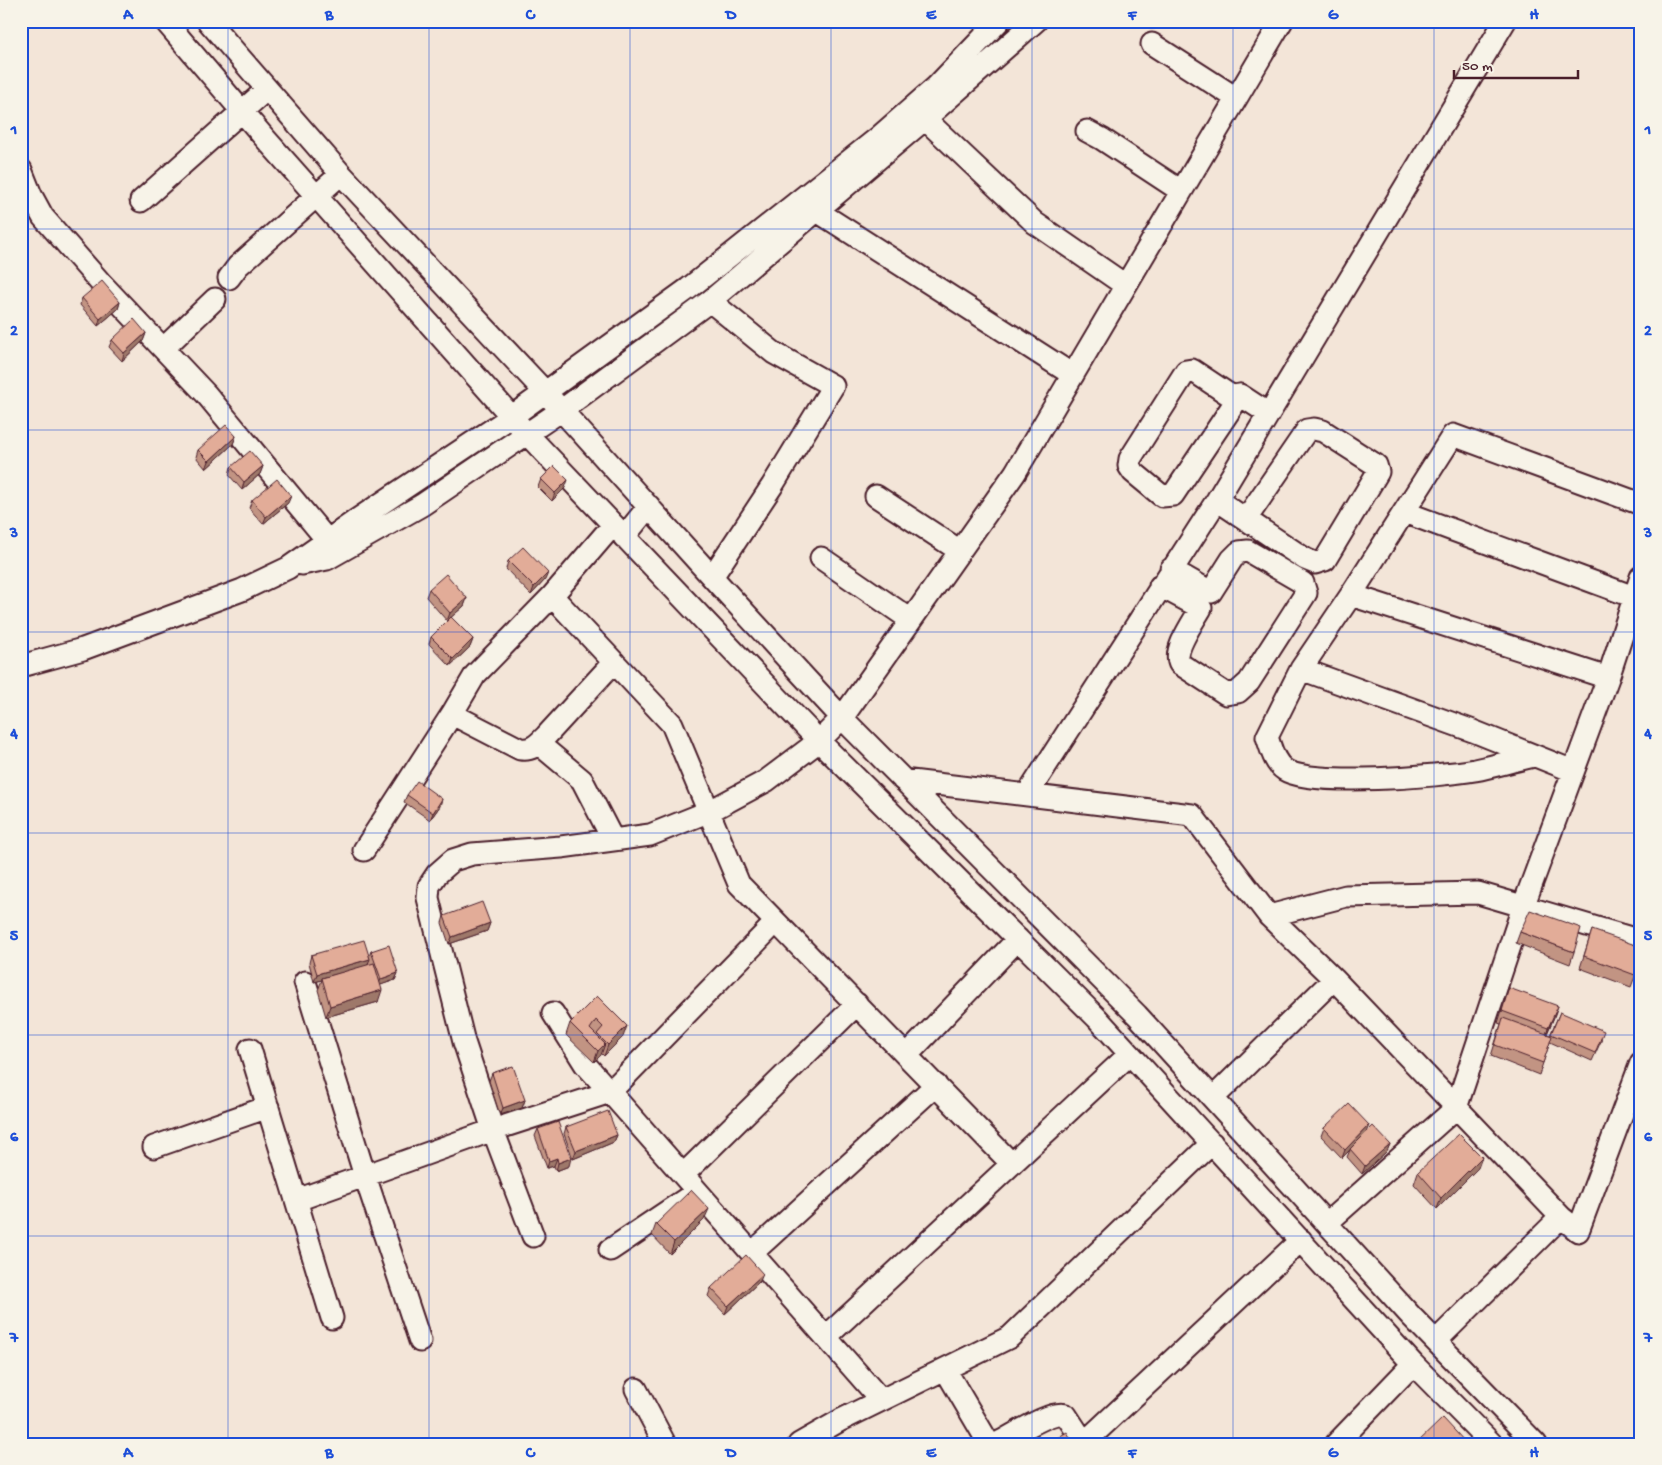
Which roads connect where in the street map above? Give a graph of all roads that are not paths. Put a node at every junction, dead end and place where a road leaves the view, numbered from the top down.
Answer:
1 (165, 21) edge
2 (208, 21) edge
3 (999, 21) edge
4 (1036, 21) edge
5 (1282, 21) edge
6 (1505, 21) edge
7 (1152, 44) dead end
8 (267, 89) junction
9 (1236, 98) junction
10 (242, 111) junction
11 (925, 119) junction
12 (1087, 131) dead end
13 (21, 170) edge
14 (341, 174) junction
15 (1181, 191) junction
16 (317, 197) junction
17 (141, 201) dead end
18 (817, 211) junction
19 (229, 278) dead end
20 (1125, 285) junction
21 (215, 299) dead end
22 (710, 301) junction
23 (164, 348) junction
24 (1072, 375) junction
25 (545, 392) junction
26 (1240, 395) junction
27 (562, 410) junction
28 (1269, 414) junction
29 (511, 417) junction
30 (526, 434) junction
31 (876, 496) dead end
32 (1217, 500) junction
33 (1641, 504) edge
34 (649, 506) junction
35 (1404, 512) junction
36 (1246, 519) junction
37 (619, 531) junction
38 (328, 546) junction
39 (960, 551) junction
40 (821, 558) dead end
41 (712, 578) junction
42 (1166, 578) junction
43 (1638, 587) edge
44 (1351, 595) junction
45 (552, 596) junction
46 (1206, 600) junction
47 (912, 620) junction
48 (614, 662) junction
49 (21, 666) edge
50 (1301, 669) junction
51 (1608, 678) junction
52 (452, 714) junction
53 (842, 718) junction
54 (819, 741) junction
55 (538, 744) junction
56 (1535, 756) junction
57 (1573, 771) junction
58 (903, 780) junction
59 (1027, 795) junction
60 (710, 811) junction
61 (613, 840) junction
62 (364, 850) dead end
63 (1523, 907) junction
64 (1269, 916) junction
65 (776, 922) junction
66 (1018, 940) junction
67 (1641, 941) edge
68 (1334, 979) junction
69 (305, 982) dead end
70 (857, 1004) junction
71 (553, 1013) dead end
72 (250, 1049) dead end
73 (1130, 1054) junction
74 (907, 1055) junction
75 (1641, 1063) edge
76 (936, 1085) junction
77 (610, 1092) junction
78 (1213, 1098) junction
79 (268, 1107) junction
80 (1456, 1108) junction
81 (494, 1130) junction
82 (1212, 1144) junction
83 (154, 1147) dead end
84 (1012, 1164) junction
85 (683, 1175) junction
86 (365, 1176) junction
87 (697, 1191) junction
88 (297, 1200) junction
89 (1561, 1217) junction
90 (1327, 1223) junction
91 (532, 1236) dead end
92 (1301, 1240) junction
93 (610, 1250) dead end
94 (752, 1253) junction
95 (332, 1318) dead end
96 (826, 1337) junction
97 (420, 1341) dead end
98 (1436, 1342) junction
99 (1414, 1364) junction
100 (945, 1369) junction
101 (636, 1389) dead end
102 (881, 1400) junction
103 (822, 1438) edge
104 (1085, 1443) edge
105 (665, 1444) edge
106 (799, 1444) edge
107 (1336, 1444) edge
108 (1492, 1444) edge
109 (1536, 1444) edge

1 - 10 street
2 - 8 street
3 - 25 street
4 - 11 street
5 - 9 street
6 - 28 street
7 - 9 street
8 - 10 street
8 - 14 street
9 - 15 street
10 - 16 street
10 - 17 street
11 - 18 street
11 - 20 street
12 - 15 street
13 - 23 street
14 - 16 street
14 - 25 street
15 - 20 street
16 - 19 street
16 - 29 street
18 - 22 street
18 - 24 street
20 - 24 street
21 - 23 street
22 - 27 street
22 - 41 street
23 - 38 street
24 - 39 street
25 - 27 street
25 - 29 street
26 - 26 street
26 - 28 street
27 - 30 street
27 - 34 street
28 - 32 street
29 - 30 street
29 - 38 street
30 - 37 street
30 - 38 street
31 - 39 street
32 - 36 street
32 - 42 street
33 - 35 street
34 - 37 street
34 - 41 street
35 - 43 street
35 - 44 street
36 - 36 street
37 - 45 street
37 - 54 street
38 - 49 street
39 - 47 street
40 - 47 street
41 - 53 street
42 - 46 street
42 - 59 street
43 - 51 street
44 - 50 street
44 - 51 street
45 - 48 street
45 - 52 street
46 - 46 street
47 - 53 street
48 - 55 street
48 - 60 street
50 - 56 street
50 - 56 street
51 - 57 street
52 - 55 street
52 - 62 street
53 - 54 street
53 - 58 street
54 - 60 street
54 - 66 street
55 - 61 street
56 - 57 street
57 - 63 street
58 - 59 street
58 - 78 street
59 - 64 street
60 - 61 street
60 - 65 street
61 - 81 street
63 - 64 street
63 - 67 street
63 - 80 street
64 - 68 street
65 - 70 street
65 - 77 street
66 - 73 street
66 - 74 street
68 - 78 street
68 - 80 street
69 - 86 street
70 - 74 street
70 - 85 street
71 - 77 street
72 - 79 street
73 - 82 street
73 - 84 street
74 - 76 street
75 - 89 street
76 - 84 street
76 - 94 street
77 - 81 street
77 - 85 street
78 - 90 street
79 - 83 street
79 - 88 street
80 - 89 street
80 - 90 street
81 - 86 street
81 - 91 street
82 - 92 street
82 - 100 street
84 - 96 street
85 - 87 street
86 - 88 street
86 - 97 street
87 - 93 street
87 - 94 street
88 - 95 street
89 - 98 street
90 - 98 street
92 - 99 street
92 - 104 street
94 - 96 street
96 - 102 street
98 - 109 street
99 - 107 street
99 - 108 street
100 - 102 street
100 - 104 street
101 - 105 street
102 - 103 street
103 - 106 street

